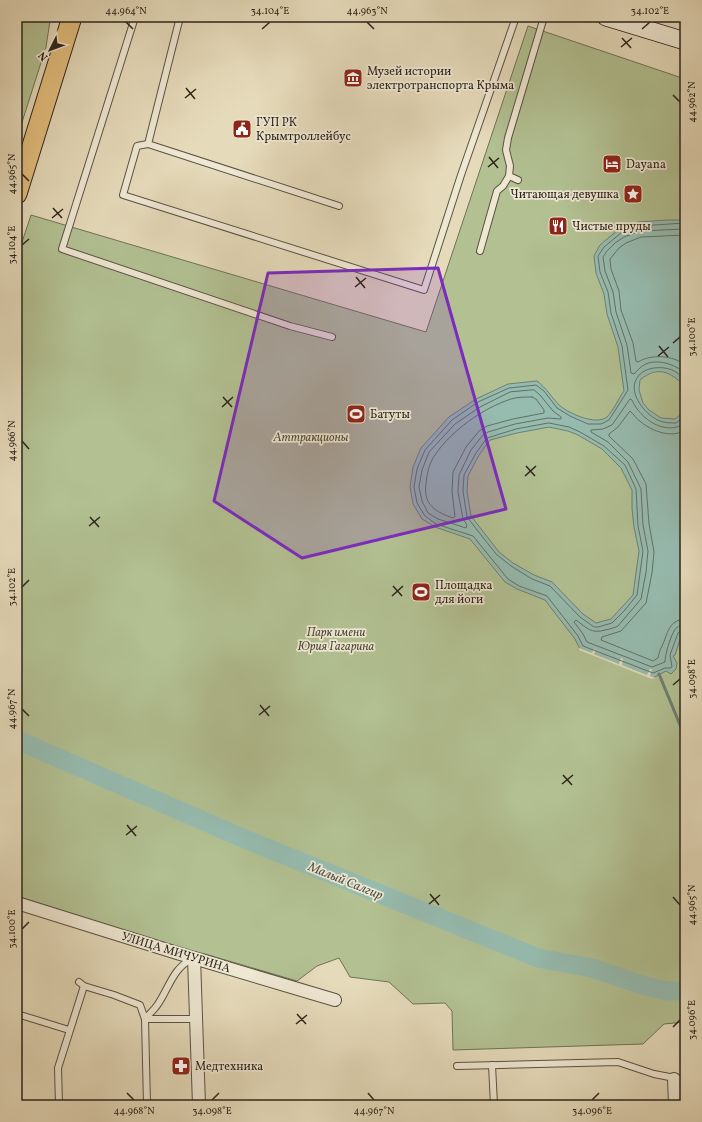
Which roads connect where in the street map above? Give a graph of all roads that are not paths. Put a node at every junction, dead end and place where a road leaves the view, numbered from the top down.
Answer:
1 (72, 17) edge
2 (135, 17) edge
3 (180, 17) edge
4 (516, 17) edge
5 (544, 17) edge
6 (606, 17) edge
7 (685, 41) edge
8 (148, 144) junction
9 (509, 176) junction
10 (518, 180) dead end
11 (17, 194) edge
12 (339, 206) dead end
13 (480, 250) dead end
14 (332, 337) dead end
15 (17, 903) edge
16 (194, 958) junction
17 (335, 1000) dead end
18 (17, 1014) edge
19 (145, 1019) junction
20 (196, 1019) junction
21 (69, 1030) junction
22 (492, 1065) junction
23 (457, 1066) dead end
24 (679, 1079) edge
25 (59, 1105) edge
26 (147, 1105) edge
27 (199, 1105) edge
28 (494, 1105) edge
29 (675, 1105) edge

1 - 11 main road
2 - 14 lane
3 - 8 lane
4 - 8 lane
5 - 9 lane
6 - 7 main road
8 - 12 lane
9 - 10 lane
9 - 13 lane
15 - 16 street, УЛИЦА МИЧУРИНА
16 - 17 street, УЛИЦА МИЧУРИНА
16 - 19 lane
16 - 20 street
18 - 21 lane
19 - 20 lane
19 - 21 lane
19 - 26 lane
20 - 27 street
21 - 25 lane
22 - 23 lane
22 - 24 lane
22 - 28 lane
24 - 29 street

